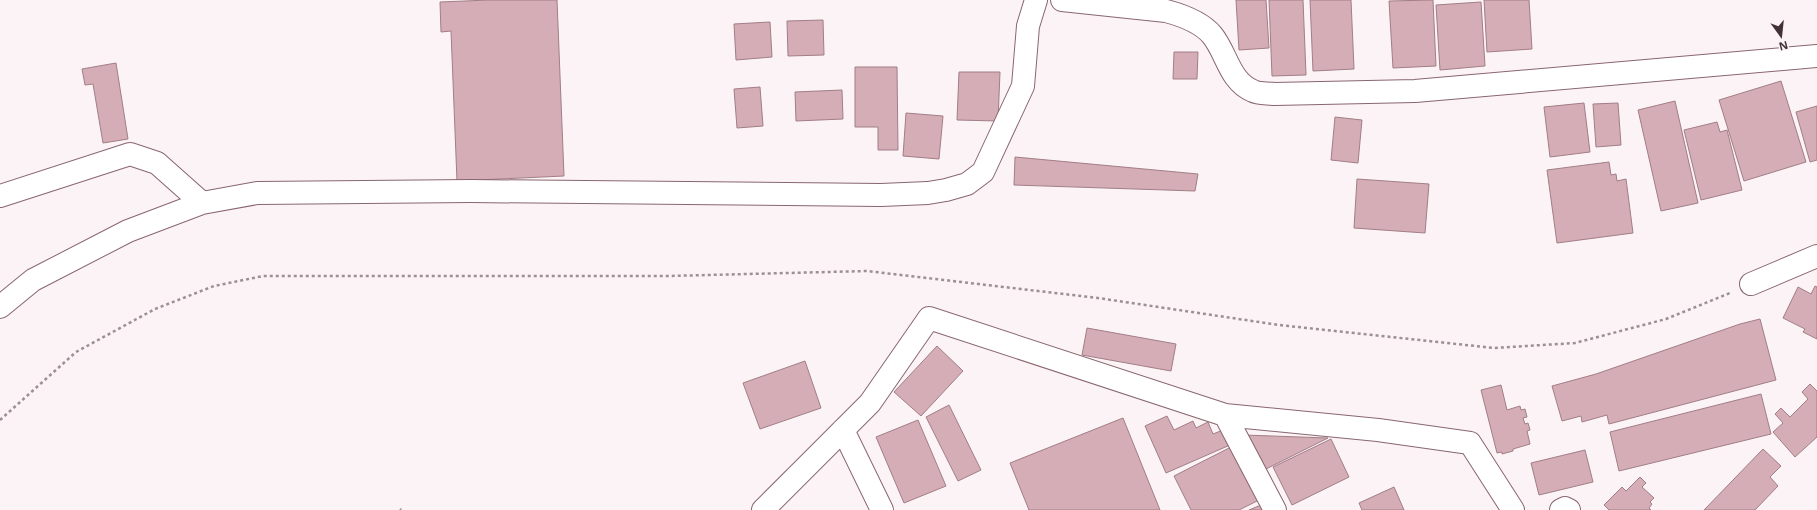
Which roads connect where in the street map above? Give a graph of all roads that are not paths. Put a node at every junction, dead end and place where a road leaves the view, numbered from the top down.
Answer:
1 (1036, 0) edge
2 (1062, 0) edge
3 (1817, 56) edge
4 (0, 196) edge
5 (202, 203) junction
6 (1817, 256) edge
7 (1751, 284) dead end
8 (0, 307) edge
9 (1225, 415) junction
10 (843, 430) junction
11 (762, 510) edge
12 (882, 510) edge
13 (1275, 510) edge
14 (1513, 510) edge
15 (1560, 510) edge
16 (1569, 510) edge

1 - 5 street
2 - 3 street
4 - 5 street
5 - 8 street
6 - 7 street
9 - 10 street
9 - 13 street
9 - 14 street
10 - 11 street
10 - 12 street
15 - 16 street

